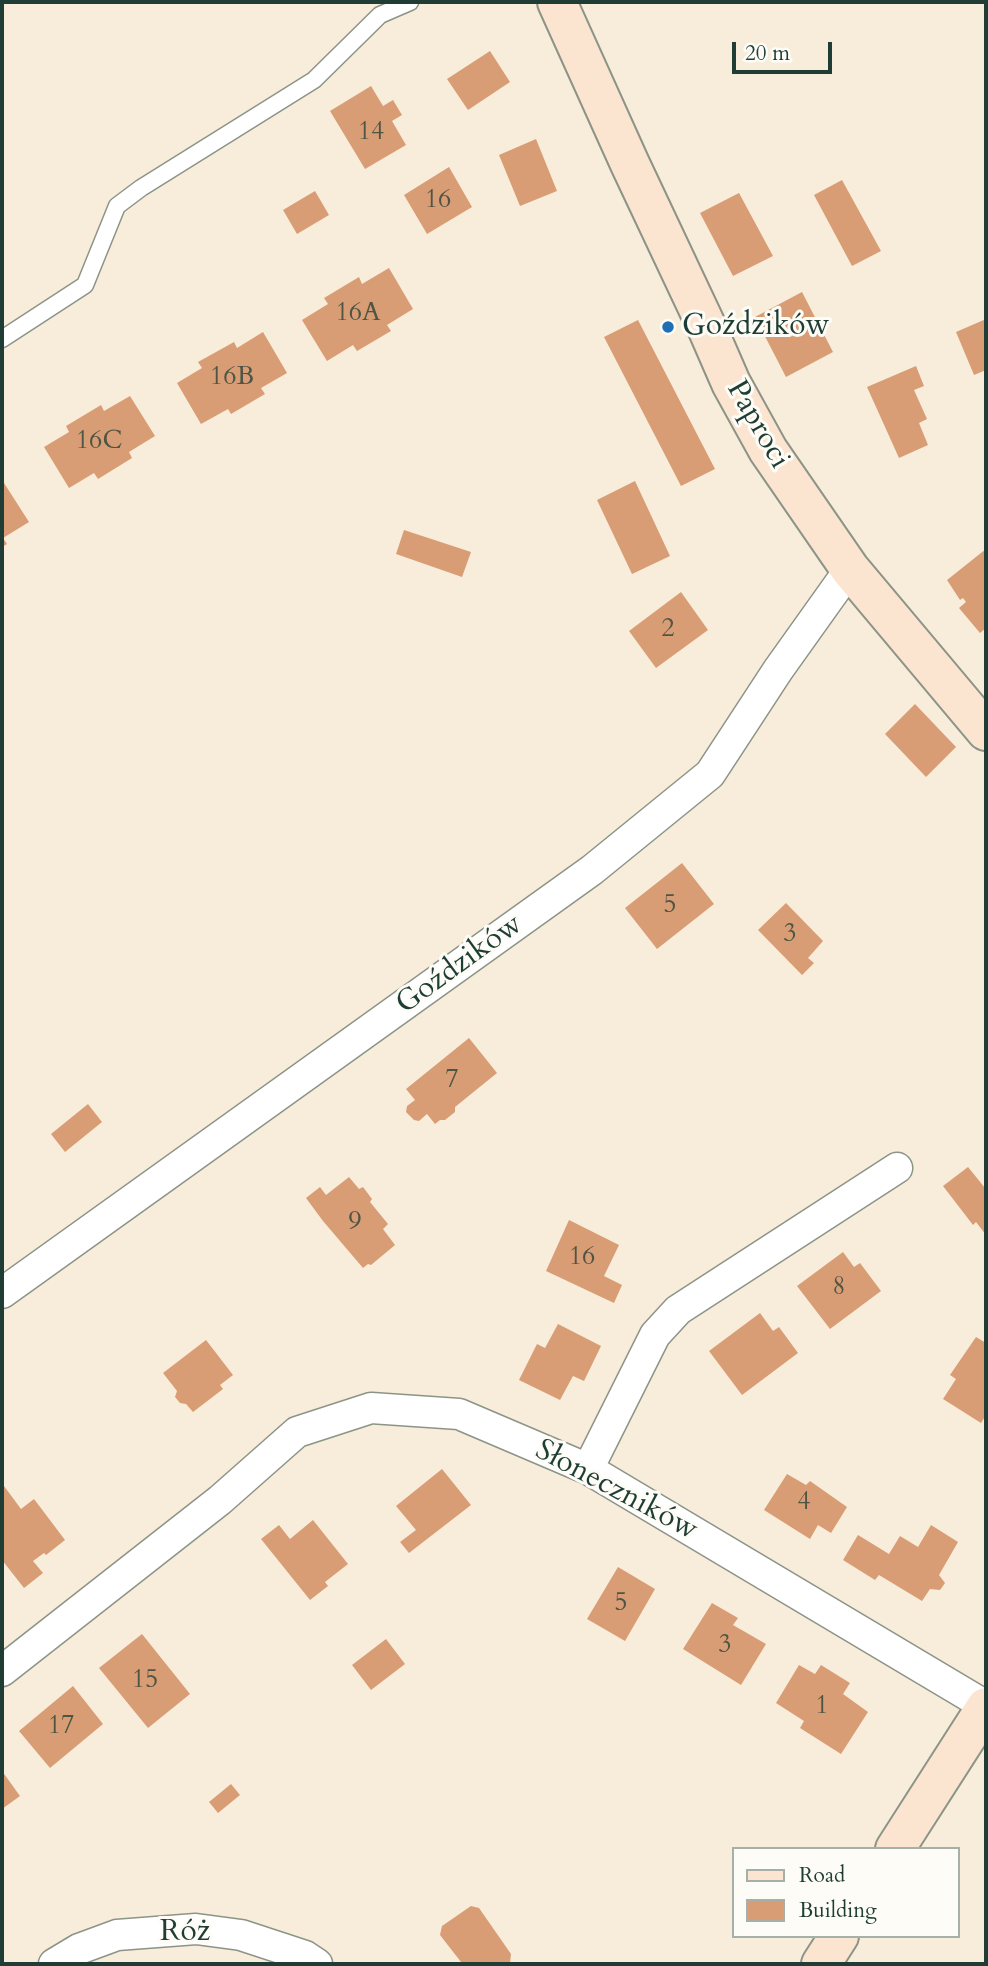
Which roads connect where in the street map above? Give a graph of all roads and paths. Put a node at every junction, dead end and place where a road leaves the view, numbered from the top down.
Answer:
1 (410, 2) edge
2 (557, 2) edge
3 (2, 339) edge
4 (850, 569) junction
5 (986, 731) edge
6 (897, 1168) dead end
7 (2, 1293) edge
8 (588, 1469) junction
9 (2, 1671) edge
10 (986, 1707) edge
11 (896, 1847) edge
12 (838, 1938) edge
13 (54, 1964) edge
14 (317, 1964) edge
15 (821, 1964) edge

1 - 3 lane
2 - 4 street, Paproci
4 - 5 street, Paproci
4 - 7 street, Goździków
6 - 8 street
8 - 9 street, Słoneczników
8 - 10 street, Słoneczników
10 - 11 street
12 - 15 street
13 - 14 street, Róż

